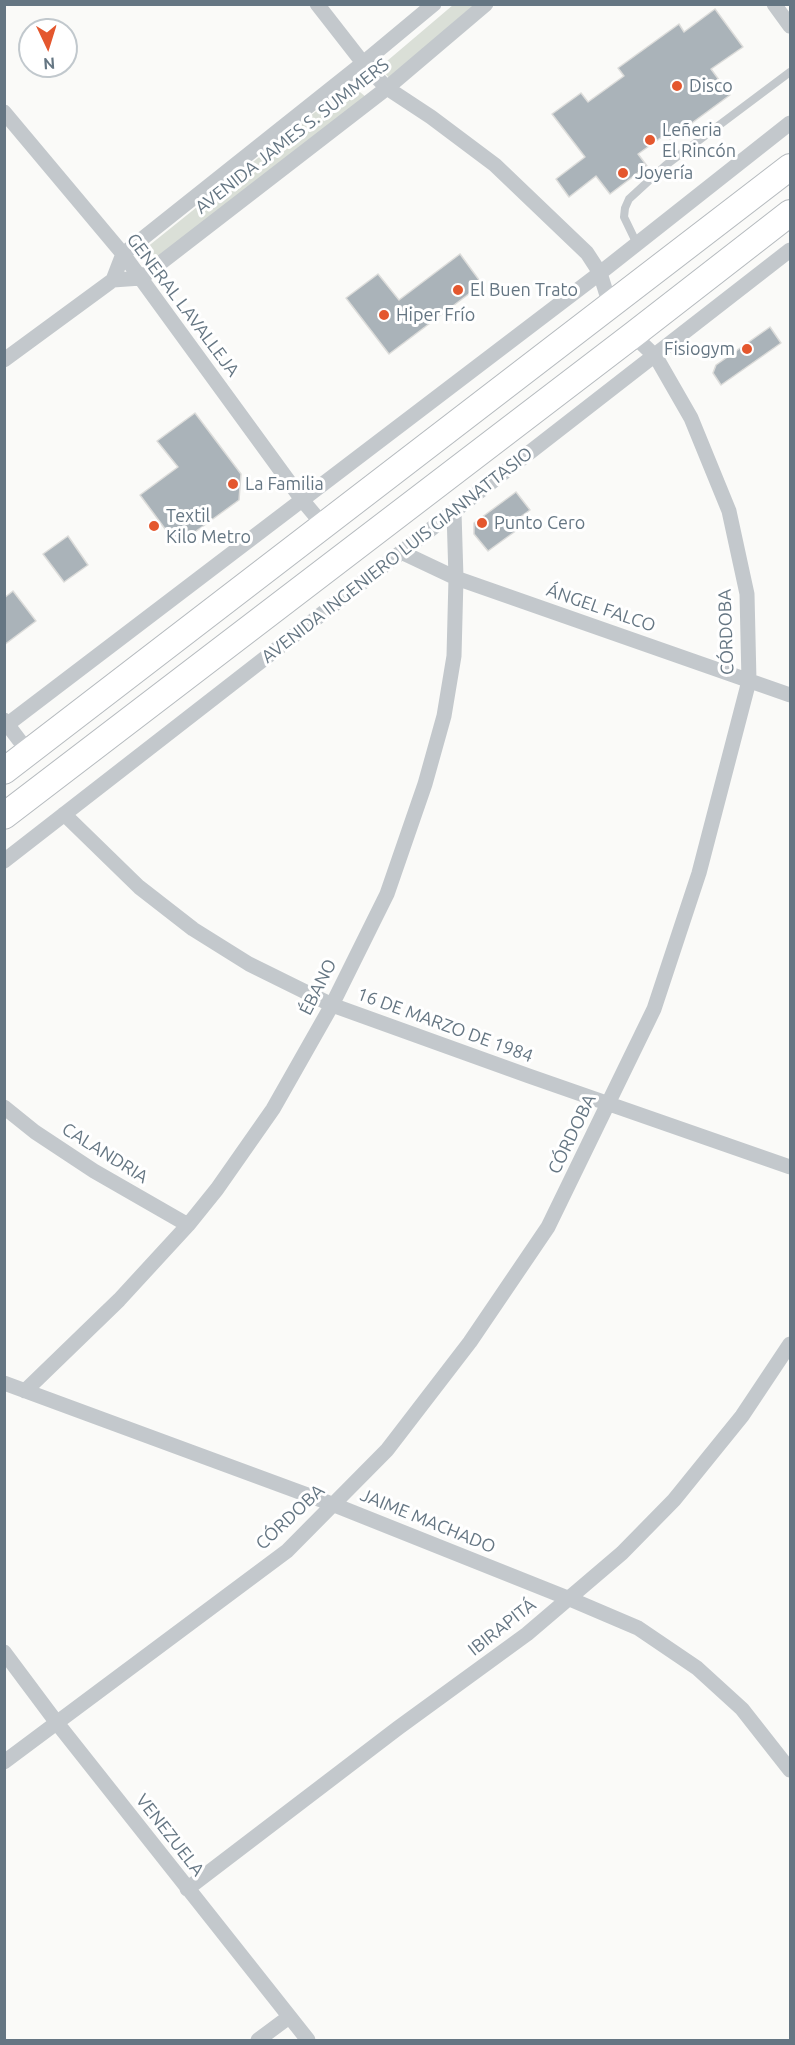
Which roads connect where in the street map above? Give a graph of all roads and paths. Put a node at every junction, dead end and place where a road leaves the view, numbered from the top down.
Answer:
1 (317, 4) edge
2 (434, 4) edge
3 (486, 4) edge
4 (774, 4) edge
5 (790, 26) edge
6 (363, 63) junction
7 (790, 72) edge
8 (387, 88) junction
9 (4, 112) edge
10 (790, 123) edge
11 (790, 167) edge
12 (790, 213) edge
13 (637, 244) junction
14 (790, 250) edge
15 (123, 254) junction
16 (600, 273) junction
17 (141, 278) junction
18 (113, 280) junction
19 (610, 305) junction
20 (633, 335) junction
21 (656, 357) junction
22 (4, 360) edge
23 (303, 501) junction
24 (454, 512) junction
25 (324, 526) junction
26 (401, 552) junction
27 (456, 578) junction
28 (749, 681) junction
29 (790, 695) edge
30 (6, 723) edge
31 (29, 753) junction
32 (4, 771) edge
33 (64, 814) junction
34 (4, 816) edge
35 (4, 861) edge
36 (332, 1005) junction
37 (609, 1104) junction
38 (4, 1107) edge
39 (790, 1167) edge
40 (188, 1226) junction
41 (790, 1344) edge
42 (4, 1383) edge
43 (25, 1391) junction
44 (332, 1504) junction
45 (570, 1599) junction
46 (4, 1652) edge
47 (57, 1723) junction
48 (4, 1762) edge
49 (790, 1770) edge
50 (187, 1889) junction
51 (289, 2017) junction
52 (258, 2040) edge
53 (308, 2040) edge

1 - 6 street
2 - 6 street, AVENIDA JAMES S. SUMMERS
3 - 8 street, AVENIDA JAMES S. SUMMERS
4 - 5 street
6 - 8 street
6 - 15 street, AVENIDA JAMES S. SUMMERS
7 - 13 lane
8 - 16 street
8 - 17 street, AVENIDA JAMES S. SUMMERS
9 - 15 street, GENERAL LAVALLEJA
10 - 13 street
11 - 19 main road
12 - 20 main road, AVENIDA INGENIERO LUIS GIANNATTASIO
13 - 16 street
14 - 21 street, AVENIDA INGENIERO LUIS GIANNATTASIO
15 - 17 street, GENERAL LAVALLEJA
15 - 18 street
16 - 19 street
16 - 23 street
17 - 18 street
17 - 23 street, GENERAL LAVALLEJA
18 - 22 street
19 - 25 main road
20 - 21 street, CÓRDOBA
20 - 34 main road, AVENIDA INGENIERO LUIS GIANNATTASIO
21 - 24 street, AVENIDA INGENIERO LUIS GIANNATTASIO
21 - 28 street, CÓRDOBA
23 - 25 street, GENERAL LAVALLEJA
23 - 30 street
24 - 26 street, AVENIDA INGENIERO LUIS GIANNATTASIO
24 - 27 street, ÉBANO
25 - 31 main road
26 - 27 street, ÁNGEL FALCO
26 - 33 street, AVENIDA INGENIERO LUIS GIANNATTASIO
27 - 28 street, ÁNGEL FALCO
27 - 36 street, ÉBANO
28 - 29 street, ÁNGEL FALCO
28 - 37 street, CÓRDOBA
30 - 31 street
31 - 32 main road
33 - 35 street, AVENIDA INGENIERO LUIS GIANNATTASIO
33 - 36 street, 16 DE MARZO DE 1984
36 - 37 street, 16 DE MARZO DE 1984
36 - 40 street, ÉBANO
37 - 39 street, 16 DE MARZO DE 1984
37 - 44 street, CÓRDOBA
38 - 40 street, CALANDRIA
40 - 43 street, ÉBANO
41 - 45 street, IBIRAPITÁ
42 - 43 street, JAIME MACHADO
43 - 44 street, JAIME MACHADO
44 - 45 street, JAIME MACHADO
44 - 47 street, CÓRDOBA
45 - 49 street, JAIME MACHADO
45 - 50 street, IBIRAPITÁ
46 - 47 street, VENEZUELA
47 - 48 street, CÓRDOBA
47 - 50 street, VENEZUELA
50 - 51 street, VENEZUELA
51 - 52 street
51 - 53 street, VENEZUELA

